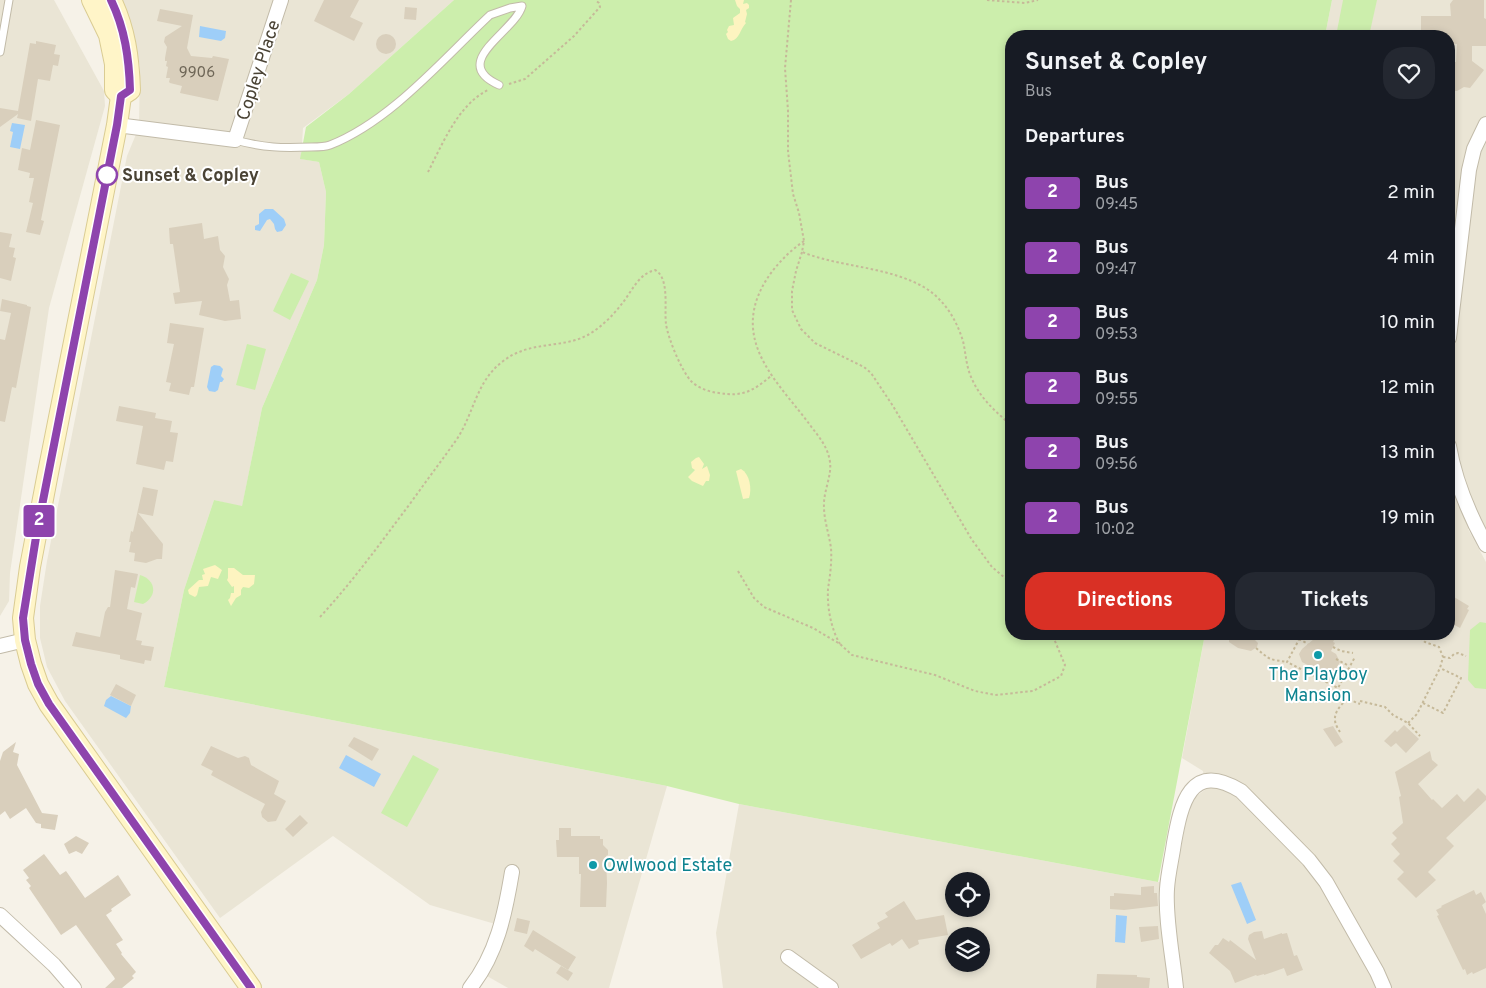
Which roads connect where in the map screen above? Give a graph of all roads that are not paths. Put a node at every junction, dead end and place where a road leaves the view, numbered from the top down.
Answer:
1 (8, 0) edge
2 (92, 0) edge
3 (111, 0) edge
4 (280, 0) edge
5 (0, 52) edge
6 (499, 85) road end
7 (121, 96) junction
8 (1486, 124) edge
9 (117, 125) junction
10 (236, 140) junction
11 (1455, 288) edge
12 (1455, 474) edge
13 (1486, 545) edge
14 (25, 640) junction
15 (0, 646) edge
16 (512, 872) dead end
17 (0, 916) edge
18 (788, 957) dead end
19 (74, 988) edge
20 (251, 988) edge
21 (470, 988) edge
22 (831, 988) edge
23 (1176, 988) edge
24 (1384, 988) edge

1 - 5 lane
2 - 7 main road
3 - 7 main road
4 - 10 street, Copley Place
6 - 10 lane
7 - 9 main road
8 - 11 street
9 - 10 street
9 - 14 main road
12 - 13 street
14 - 15 street
14 - 20 main road
16 - 21 street
17 - 19 street
18 - 22 street
23 - 24 street

